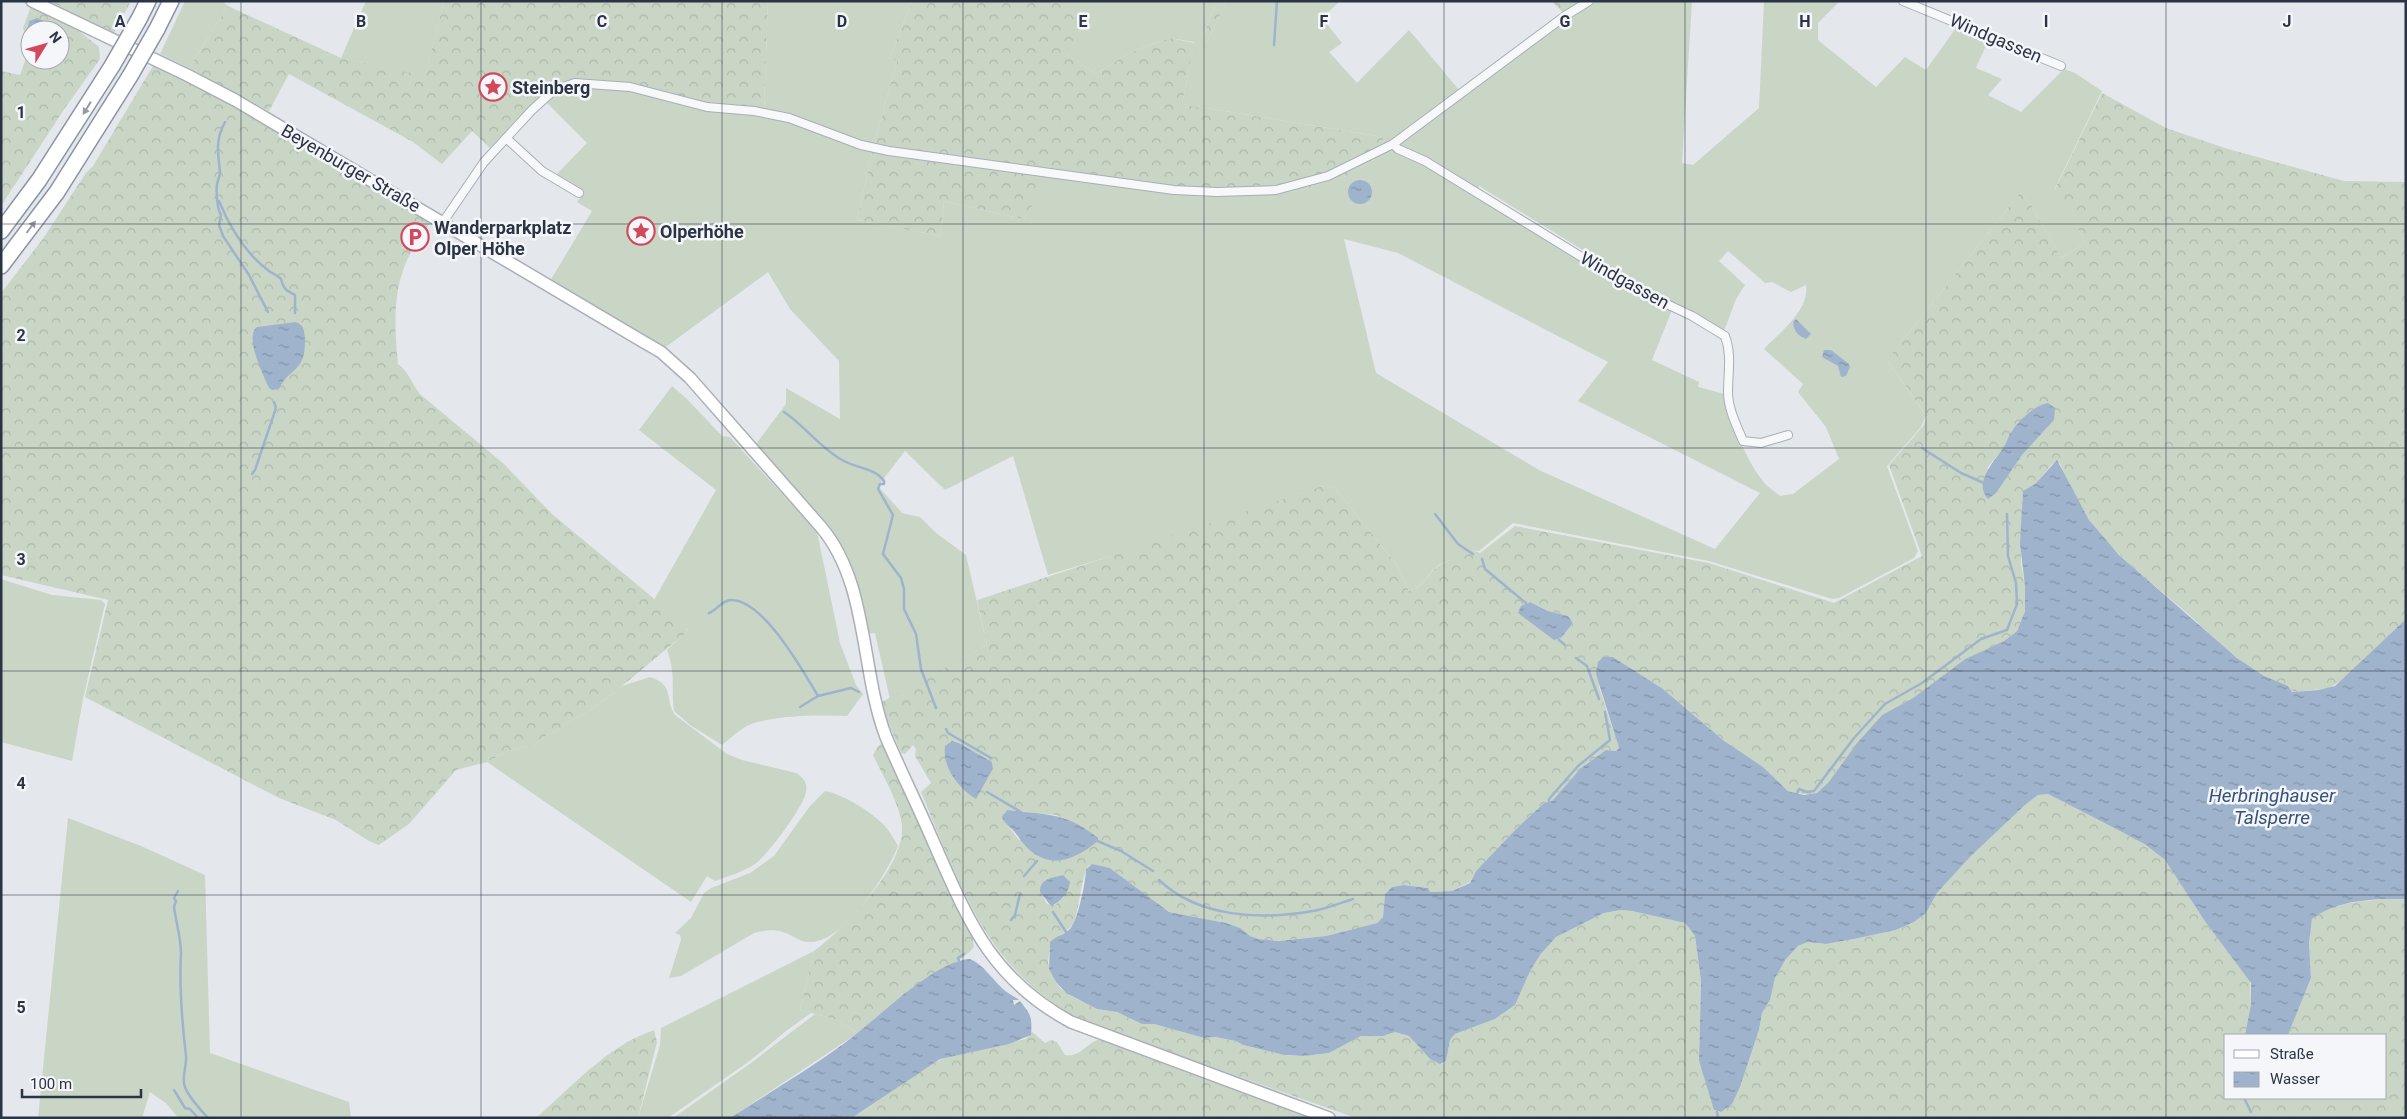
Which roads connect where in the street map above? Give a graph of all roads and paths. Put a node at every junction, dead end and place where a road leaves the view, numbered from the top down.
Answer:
1 (32, 1) edge
2 (148, 1) edge
3 (171, 1) edge
4 (1589, 1) edge
5 (1903, 1) edge
6 (2061, 66) dead end
7 (506, 138) junction
8 (1393, 144) junction
9 (579, 193) dead end
10 (443, 222) junction
11 (1, 231) edge
12 (1, 266) edge
13 (1788, 435) dead end
14 (1329, 1118) edge

1 - 10 main road, Beyenburger Straße
2 -> 11 highway, bridge
12 -> 3 highway, bridge
4 - 8 street
5 - 6 street, Windgassen
7 - 8 street
7 - 9 street
7 - 10 street
8 - 13 street, Windgassen
10 - 14 main road, Beyenburger Straße

